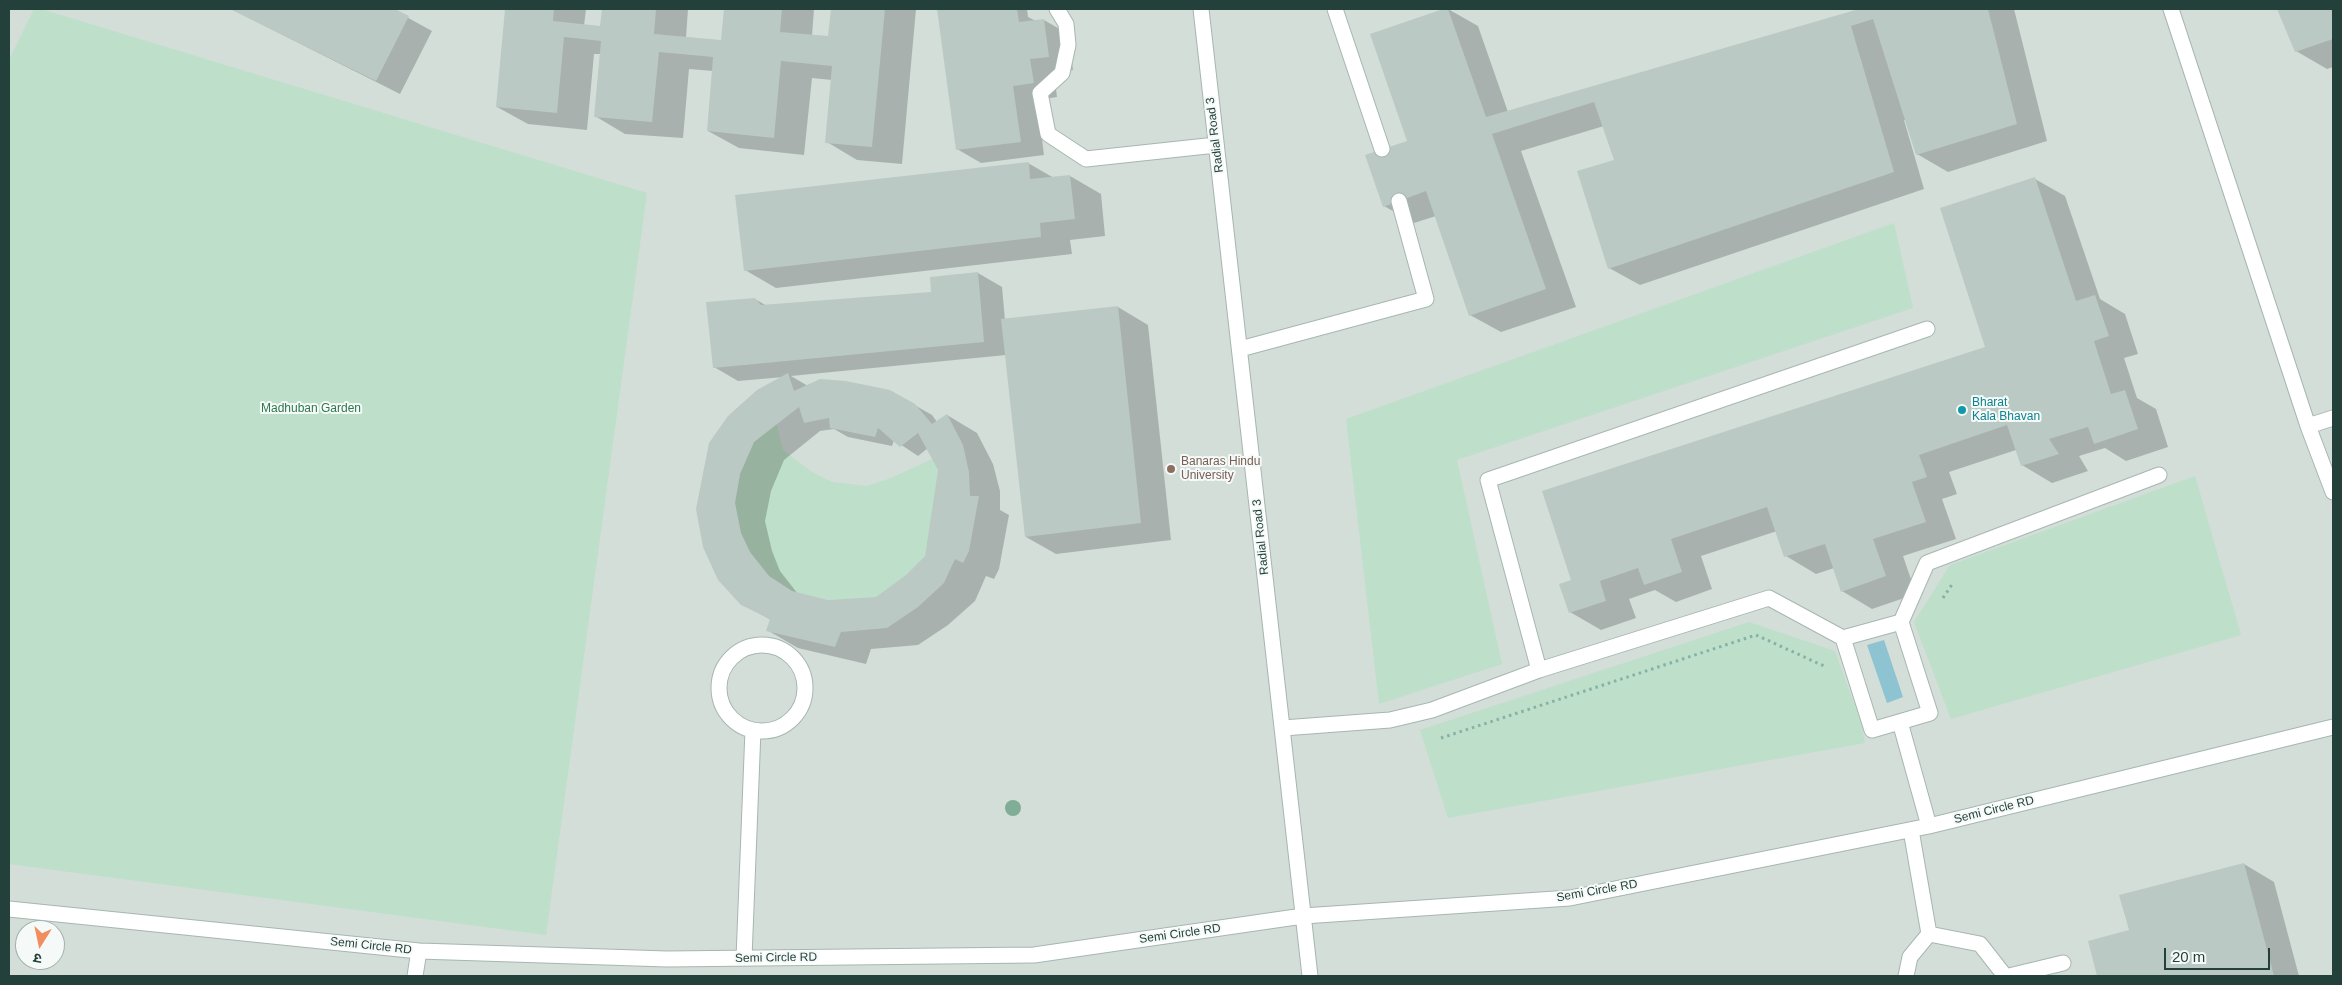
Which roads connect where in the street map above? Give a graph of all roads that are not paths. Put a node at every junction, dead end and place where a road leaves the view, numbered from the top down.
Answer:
1 (1057, 9) edge
2 (1201, 9) edge
3 (1335, 9) edge
4 (2171, 9) edge
5 (1216, 145) junction
6 (1382, 150) dead end
7 (1399, 201) dead end
8 (1927, 329) dead end
9 (1240, 349) junction
10 (2333, 418) edge
11 (2308, 426) junction
12 (2159, 475) dead end
13 (2333, 492) edge
14 (1901, 622) junction
15 (1843, 638) junction
16 (1539, 670) junction
17 (1900, 722) junction
18 (2333, 727) edge
19 (1282, 728) junction
20 (754, 730) junction
21 (1929, 826) junction
22 (1911, 830) junction
23 (9, 909) edge
24 (1303, 916) junction
25 (1930, 934) junction
26 (419, 951) junction
27 (744, 958) junction
28 (2063, 963) dead end
29 (415, 976) edge
30 (1310, 976) edge
31 (1906, 976) edge
32 (2005, 976) edge
33 (2009, 976) edge

1 - 5 lane
2 - 5 lane, Radial Road 3
3 - 6 lane
4 - 11 lane
5 - 9 lane, Radial Road 3
7 - 9 lane
8 - 16 lane
9 - 19 lane, Radial Road 3
10 - 11 lane
11 - 13 lane
12 - 14 lane
14 - 15 lane
14 - 17 lane
15 - 16 lane
15 - 17 lane
16 - 19 lane
17 - 21 lane
18 - 21 lane, Semi Circle RD
19 - 24 lane, Radial Road 3
20 - 20 lane
20 - 27 lane
21 - 22 lane, Semi Circle RD
22 - 24 lane, Semi Circle RD
22 - 25 lane
23 - 26 lane, Semi Circle RD
24 - 27 lane, Semi Circle RD
24 - 30 lane, Radial Road 3
25 - 31 lane
25 - 32 lane
26 - 27 lane, Semi Circle RD
26 - 29 lane
28 - 33 lane

